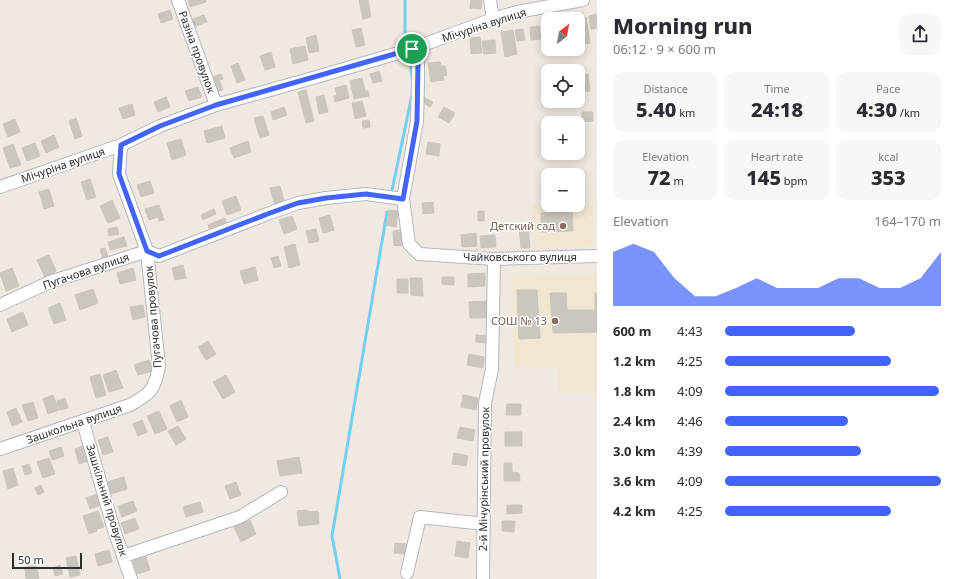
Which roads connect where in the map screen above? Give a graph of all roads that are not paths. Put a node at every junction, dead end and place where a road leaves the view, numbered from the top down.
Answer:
1 (178, 0) edge
2 (490, 0) edge
3 (583, 0) edge
4 (494, 19) junction
5 (412, 49) junction
6 (216, 105) junction
7 (121, 145) junction
8 (0, 187) edge
9 (403, 199) junction
10 (147, 251) junction
11 (597, 256) edge
12 (494, 259) junction
13 (0, 306) edge
14 (146, 396) joint
15 (83, 422) junction
16 (0, 449) edge
17 (281, 492) dead end
18 (484, 524) junction
19 (124, 556) junction
20 (407, 573) dead end
21 (131, 579) edge
22 (483, 579) edge

1 - 6 street, Разіна провулок
2 - 4 street
3 - 4 street, Мічуріна вулиця
4 - 5 street, Мічуріна вулиця
5 - 6 street, Мічуріна вулиця
5 - 9 street
6 - 7 street, Мічуріна вулиця
7 - 8 street, Мічуріна вулиця
7 - 10 street, Пугачова провулок
9 - 10 street, Пугачова вулиця
9 - 12 street, Чайковського вулиця
10 - 13 street, Пугачова вулиця
10 - 14 street, Пугачова провулок
11 - 12 street, Чайковського вулиця
12 - 18 street, 2-й Мічурінський провулок
14 - 15 street, Зашкольна вулиця
15 - 16 street, Зашкольна вулиця
15 - 19 street, Зашкільний провулок
17 - 19 street
18 - 20 street
18 - 22 street, 2-й Мічурінський провулок
19 - 21 street, Зашкільний провулок

